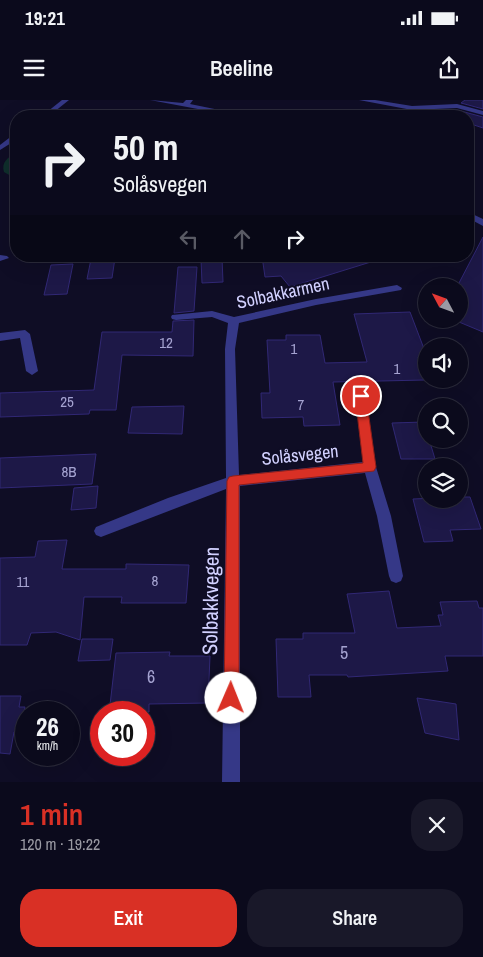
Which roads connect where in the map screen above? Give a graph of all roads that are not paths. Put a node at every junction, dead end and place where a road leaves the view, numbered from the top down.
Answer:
1 (66, 100) edge
2 (154, 100) edge
3 (362, 100) edge
4 (187, 103) edge
5 (458, 103) edge
6 (53, 110) edge
7 (218, 110) edge
8 (483, 113) edge
9 (397, 288) dead end
10 (176, 317) dead end
11 (234, 321) junction
12 (0, 337) edge
13 (32, 371) dead end
14 (361, 396) dead end
15 (370, 467) junction
16 (233, 481) junction
17 (101, 531) dead end
18 (396, 576) dead end
19 (231, 782) edge

1 - 6 street
2 - 4 street
3 - 5 street
4 - 7 street
5 - 8 street
9 - 11 street, Solbakkarmen
10 - 11 street, Solbakkarmen
11 - 16 street, Solbakkvegen
12 - 13 street
14 - 15 street
15 - 16 street, Solåsvegen
15 - 18 street
16 - 17 street
16 - 19 street, Solbakkvegen

